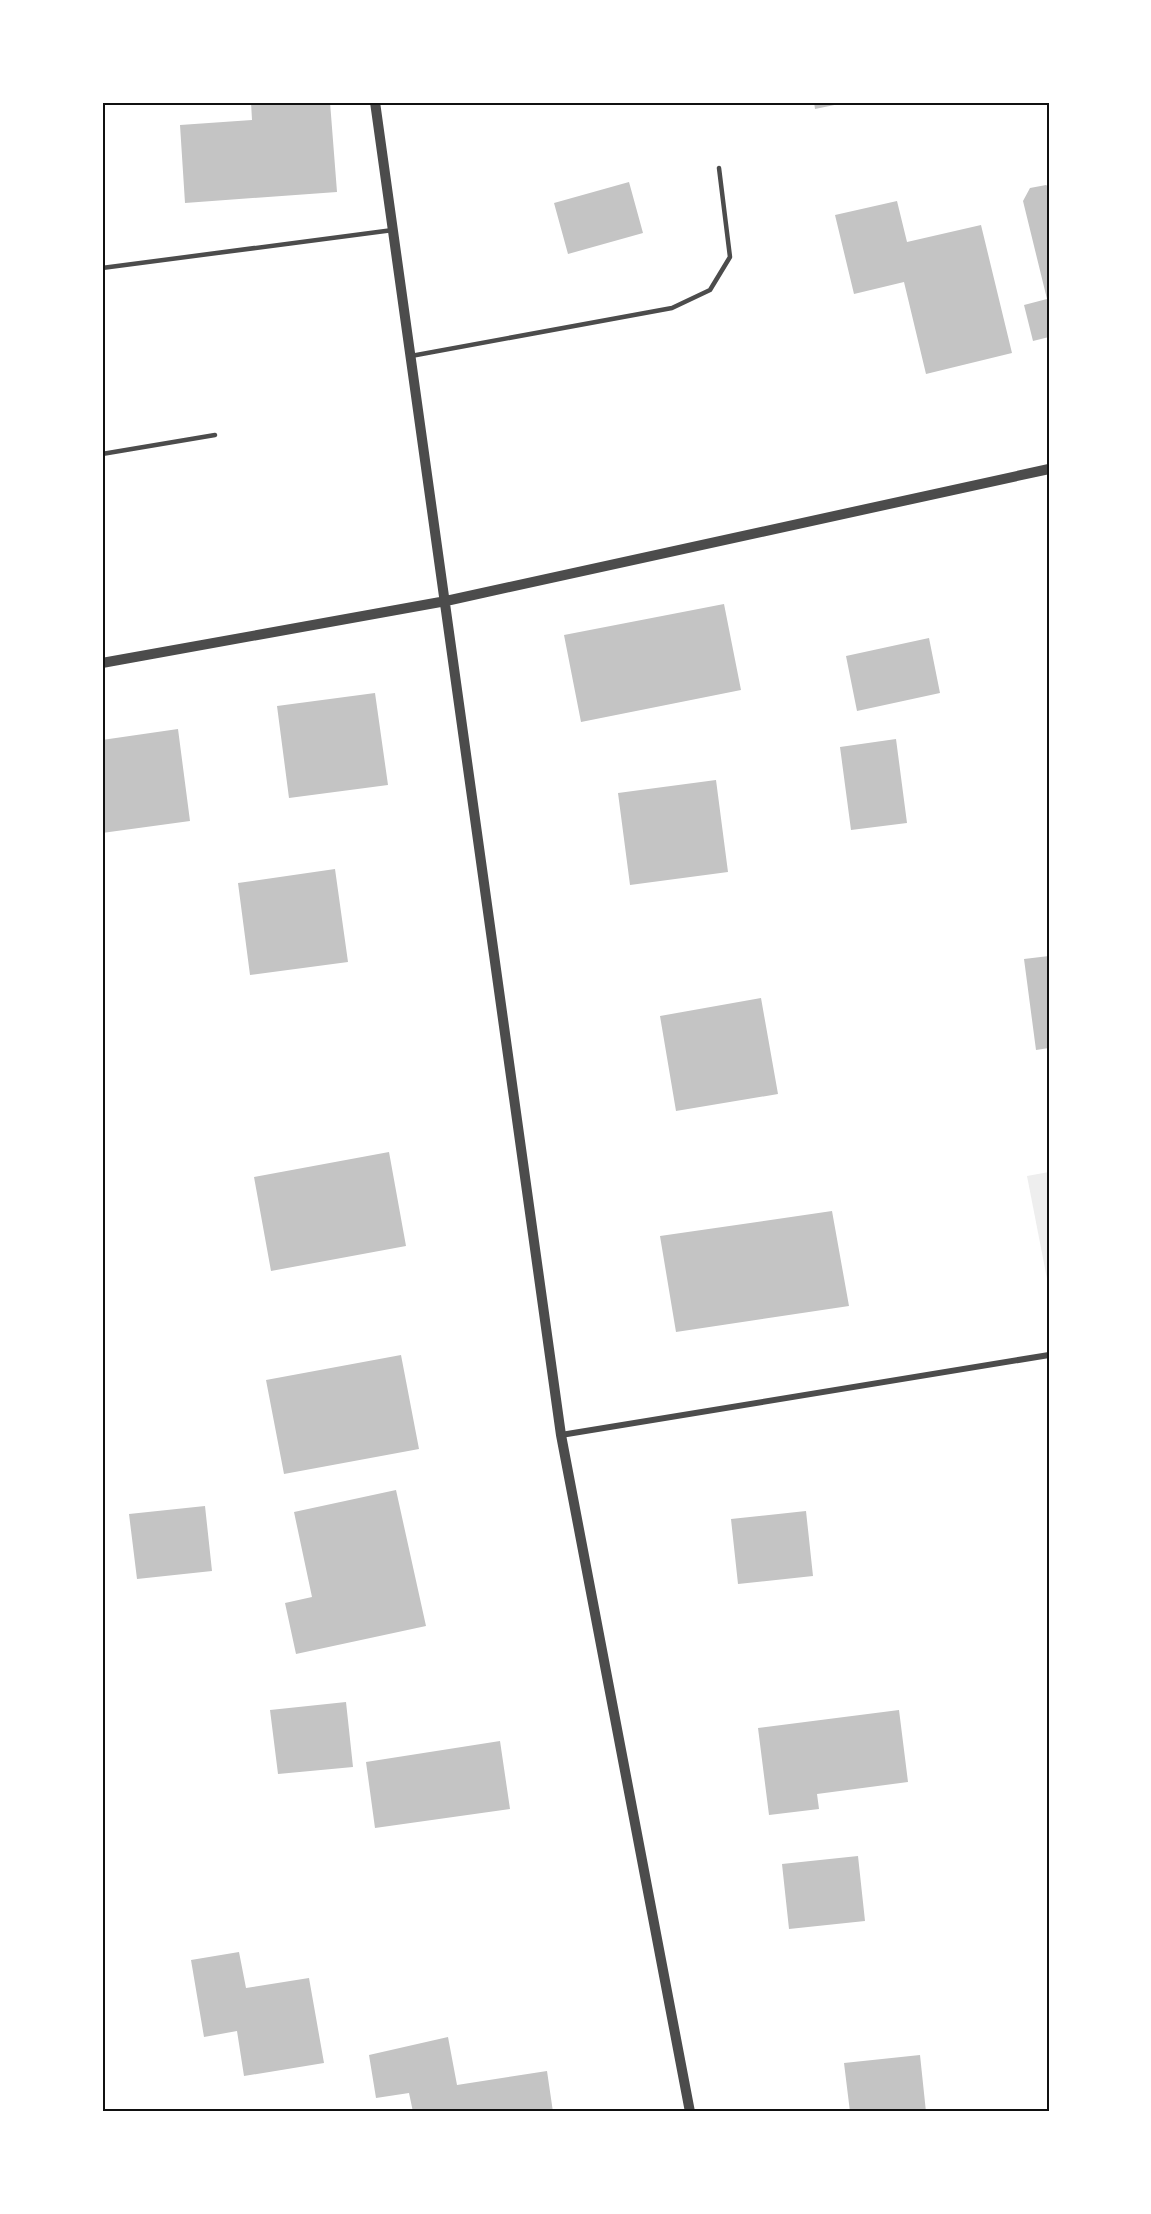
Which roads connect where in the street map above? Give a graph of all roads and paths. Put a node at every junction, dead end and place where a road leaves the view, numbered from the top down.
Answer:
1 (375, 102) edge
2 (718, 168) dead end
3 (393, 230) junction
4 (102, 268) edge
5 (411, 356) junction
6 (215, 435) dead end
7 (102, 454) edge
8 (1049, 469) edge
9 (446, 601) junction
10 (102, 663) edge
11 (1049, 1355) edge
12 (561, 1435) junction
13 (690, 2112) edge

1 - 3 street
2 - 5 lane
3 - 4 lane
3 - 5 street
5 - 9 street
6 - 7 lane
8 - 9 street
9 - 10 street
9 - 12 street
11 - 12 street
12 - 13 street

